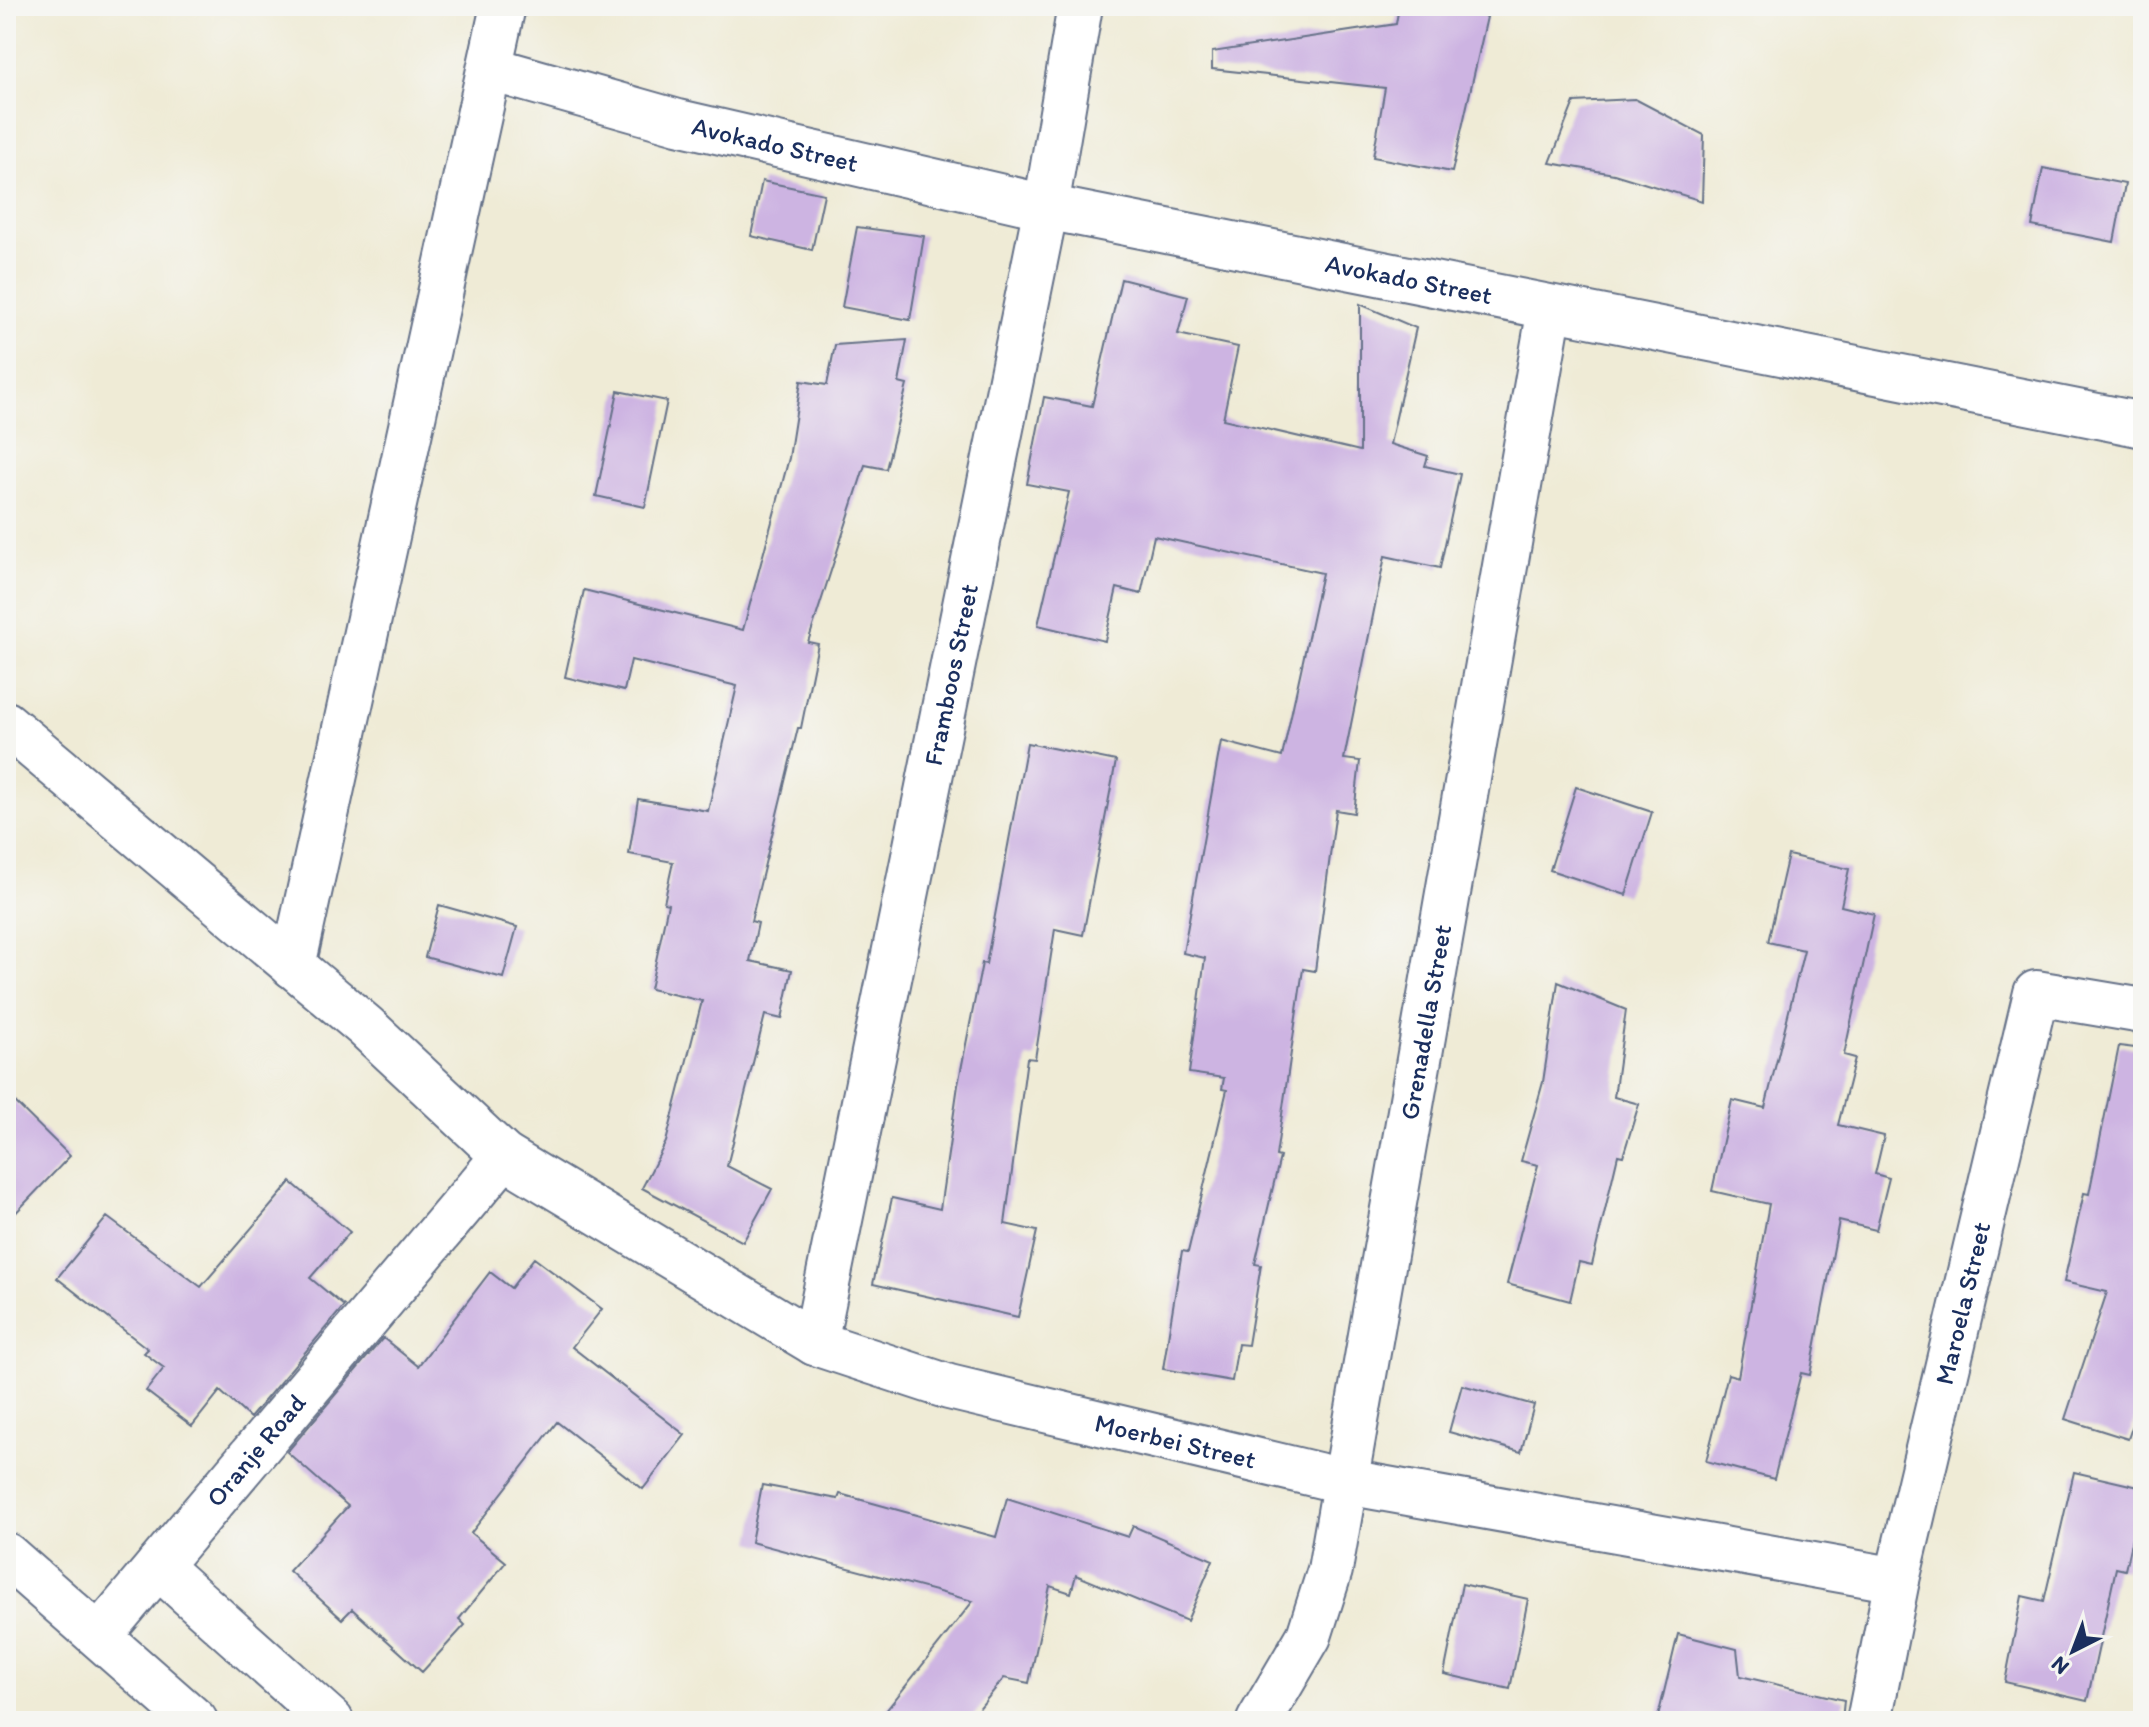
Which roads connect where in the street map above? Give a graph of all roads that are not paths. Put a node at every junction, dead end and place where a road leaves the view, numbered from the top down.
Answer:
1 (503, 6) edge
2 (1080, 6) edge
3 (491, 69) junction
4 (1046, 207) junction
5 (1550, 308) junction
6 (2143, 425) edge
7 (6, 724) edge
8 (293, 966) junction
9 (2143, 1011) edge
10 (504, 1156) junction
11 (815, 1343) junction
12 (1347, 1482) junction
13 (6, 1555) edge
14 (158, 1566) junction
15 (1897, 1580) junction
16 (99, 1636) junction
17 (195, 1721) edge
18 (331, 1721) edge
19 (1259, 1721) edge
20 (1869, 1721) edge

1 - 3 street
2 - 4 street, Framboos Street
3 - 4 street, Avokado Street
3 - 8 street
4 - 5 street, Avokado Street
4 - 11 street, Framboos Street
5 - 6 street, Avokado Street
5 - 12 street, Grenadella Street
7 - 8 street, Moerbei Street
8 - 10 street, Moerbei Street
9 - 15 street, Maroela Street
10 - 11 street, Moerbei Street
10 - 14 street, Oranje Road
11 - 12 street, Moerbei Street
12 - 15 street, Moerbei Street
12 - 19 street, Grenadella Street
13 - 16 street
14 - 16 street, Oranje Road
14 - 18 street
15 - 20 street, Maroela Street
16 - 17 street

